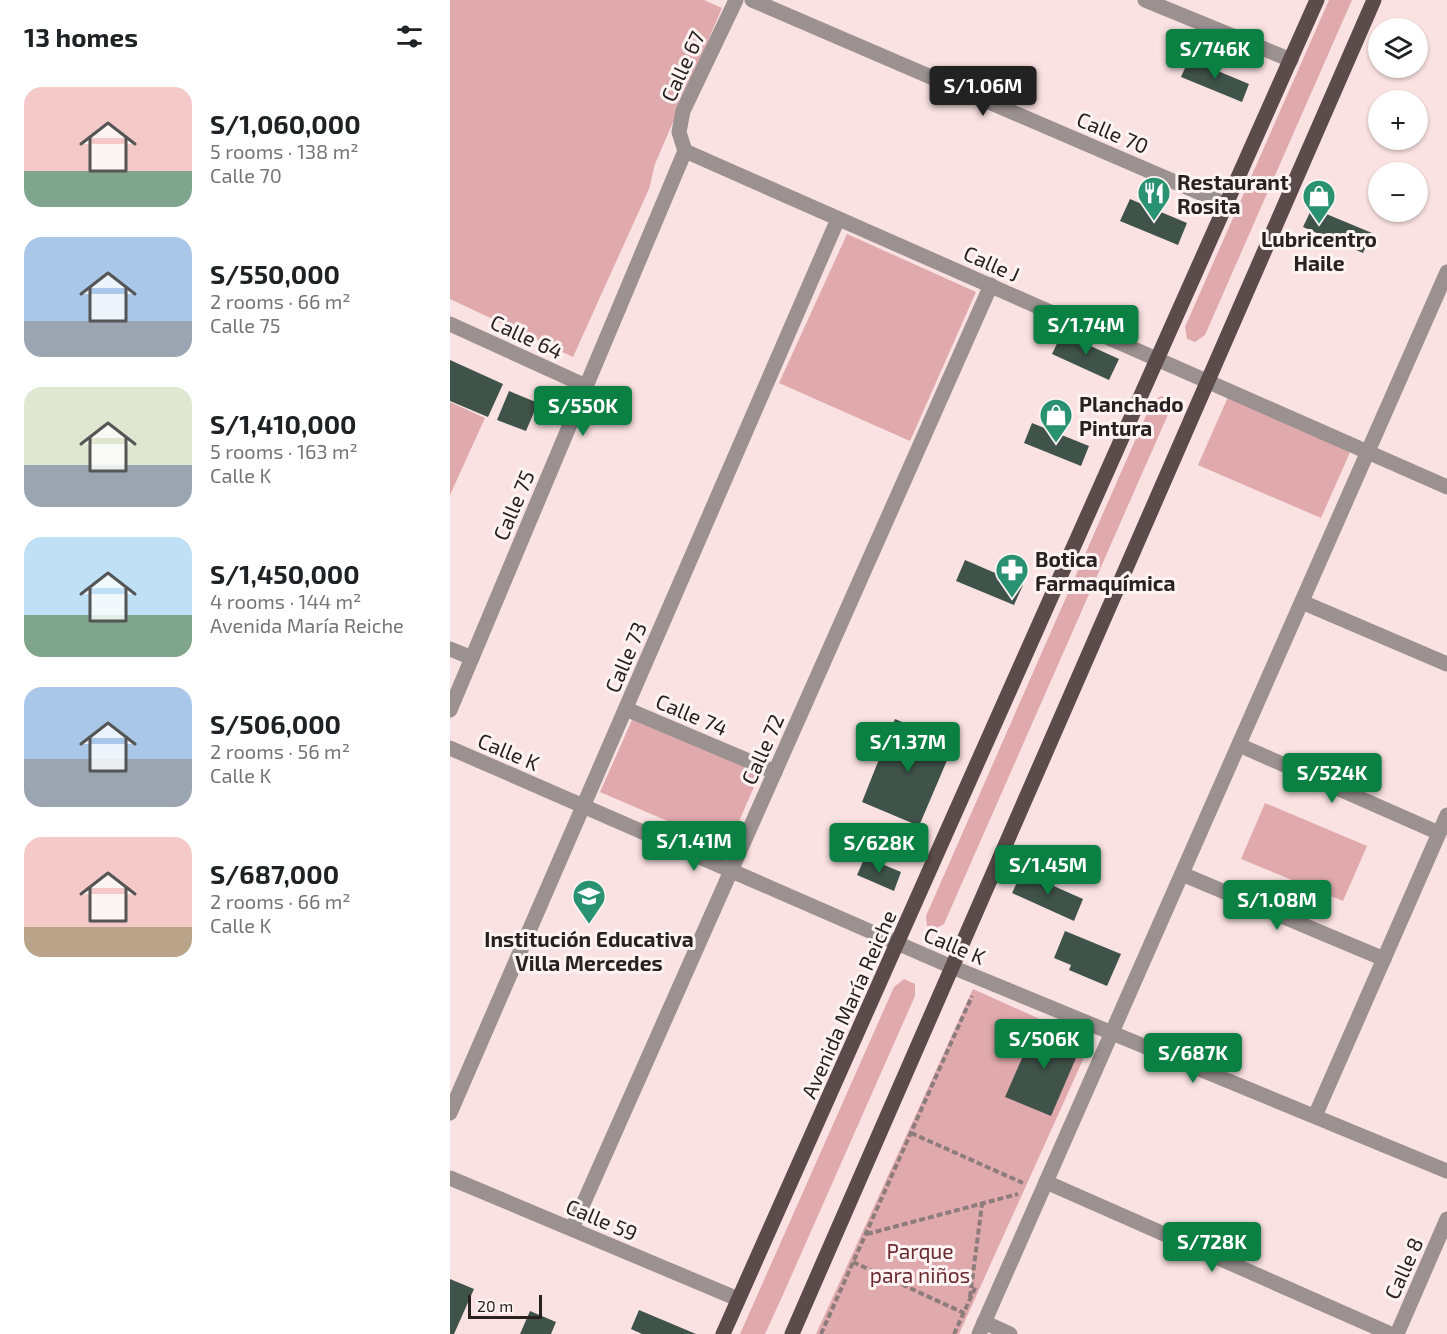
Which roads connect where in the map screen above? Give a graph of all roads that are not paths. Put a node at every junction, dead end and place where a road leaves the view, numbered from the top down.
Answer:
1 (736, 0) edge
2 (752, 0) edge
3 (1145, 0) edge
4 (1317, 0) edge
5 (1374, 0) edge
6 (1291, 60) junction
7 (685, 151) junction
8 (1226, 204) junction
9 (838, 219) junction
10 (1447, 272) edge
11 (991, 285) junction
12 (1442, 296) edge
13 (450, 324) edge
14 (1158, 358) junction
15 (1207, 379) junction
16 (586, 386) junction
17 (1368, 451) junction
18 (1447, 487) edge
19 (1302, 602) junction
20 (450, 649) edge
21 (472, 658) junction
22 (1447, 664) edge
23 (626, 709) junction
24 (450, 710) edge
25 (1239, 745) junction
26 (450, 748) edge
27 (775, 772) junction
28 (583, 806) junction
29 (1447, 815) edge
30 (1439, 833) junction
31 (731, 871) junction
32 (1182, 874) junction
33 (897, 943) junction
34 (1384, 959) junction
35 (951, 967) junction
36 (1112, 1033) junction
37 (450, 1113) edge
38 (1315, 1116) junction
39 (1447, 1171) edge
40 (450, 1178) edge
41 (1046, 1182) junction
42 (1447, 1219) edge
43 (572, 1229) junction
44 (738, 1299) junction
45 (982, 1328) edge
46 (723, 1334) edge
47 (792, 1334) edge
48 (1010, 1334) edge
49 (1391, 1334) edge
50 (1397, 1334) edge

1 - 7 street, Calle 67
2 - 8 street, Calle 70
3 - 6 street
4 - 6 main road, Avenida María Reiche
5 - 15 main road
6 - 8 main road, Avenida María Reiche
7 - 9 street, Calle J
7 - 16 street, Calle 75
8 - 14 main road, Avenida María Reiche
9 - 11 street, Calle J
9 - 23 street, Calle 73
10 - 12 street
11 - 14 street, Calle J
11 - 27 street, Calle 72
12 - 17 street
13 - 16 street, Calle 64
14 - 15 street, Calle J
14 - 33 main road, Avenida María Reiche
15 - 17 street, Calle J
15 - 35 main road
16 - 21 street, Calle 75
17 - 18 street, Calle J
17 - 19 street
19 - 22 street
19 - 25 street
20 - 21 street
21 - 24 street, Calle 75
23 - 27 street, Calle 74
23 - 28 street, Calle 73
25 - 30 street
25 - 32 street
26 - 28 street, Calle K
27 - 31 street, Calle 72
28 - 31 street, Calle K
28 - 37 street, Calle 73
29 - 30 street
30 - 34 street
31 - 33 street, Calle K
31 - 43 street, Calle 72
32 - 34 street
32 - 36 street
33 - 35 street, Calle K
33 - 44 main road, Avenida María Reiche
34 - 38 street
35 - 36 street, Calle K
35 - 47 main road
36 - 38 street, Calle K
36 - 41 street
38 - 39 street, Calle K
40 - 43 street, Calle 59
41 - 45 street
41 - 49 street
42 - 50 street, Calle 8
43 - 44 street, Calle 59
44 - 46 main road, Avenida María Reiche
45 - 48 street

